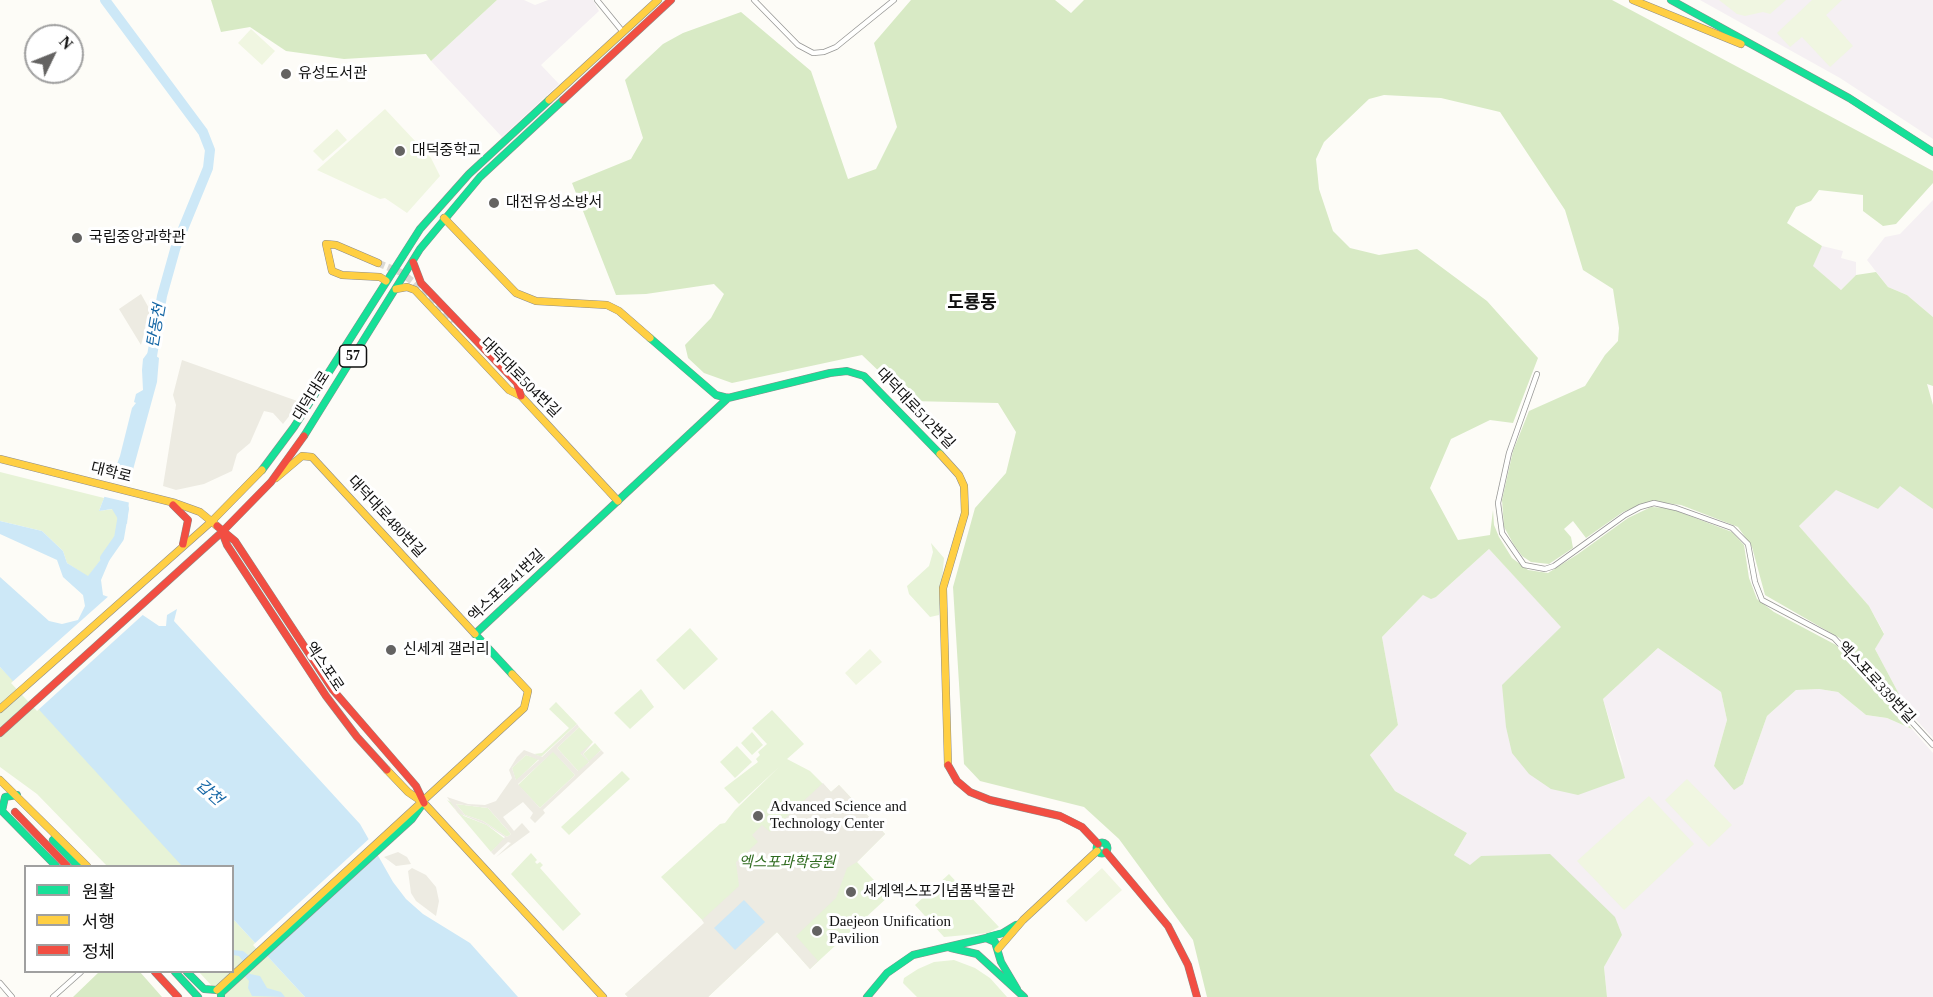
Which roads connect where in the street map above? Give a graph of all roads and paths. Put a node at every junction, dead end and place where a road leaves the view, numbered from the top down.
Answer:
1 (597, 0) edge
2 (658, 0) edge
3 (671, 0) edge
4 (754, 0) edge
5 (894, 0) edge
6 (1633, 0) edge
7 (1671, 0) edge
8 (623, 32) junction
9 (1773, 57) junction
10 (1933, 153) edge
11 (444, 218) junction
12 (344, 248) junction
13 (328, 259) junction
14 (413, 262) junction
15 (378, 263) tunnel mouth
16 (386, 281) junction
17 (396, 289) junction
18 (453, 315) junction
19 (449, 323) junction
20 (1537, 374) dead end
21 (521, 396) junction
22 (728, 398) junction
23 (0, 459) edge
24 (271, 482) junction
25 (160, 499) junction
26 (618, 501) junction
27 (212, 521) junction
28 (222, 532) junction
29 (183, 544) junction
30 (475, 634) junction
31 (0, 709) edge
32 (0, 733) edge
33 (1933, 745) edge
34 (0, 780) edge
35 (18, 795) junction
36 (424, 802) junction
37 (1, 810) edge
38 (1098, 848) junction
39 (54, 865) edge
40 (65, 865) edge
41 (76, 865) edge
42 (85, 865) edge
43 (1023, 920) junction
44 (984, 938) junction
45 (947, 947) junction
46 (997, 951) junction
47 (980, 956) junction
48 (80, 973) edge
49 (156, 973) edge
50 (164, 973) edge
51 (176, 973) edge
52 (188, 973) edge
53 (0, 983) edge
54 (1017, 989) junction
55 (220, 994) edge
56 (9, 996) edge
57 (53, 997) edge
58 (178, 997) edge
59 (186, 997) edge
60 (198, 997) edge
61 (603, 997) edge
62 (867, 997) edge
63 (1024, 997) edge
64 (1197, 997) edge

1 - 8 street
2 - 8 main road, 대덕대로 / 57
3 - 11 main road, 대덕대로 / 57
4 - 5 street
6 - 9 main road
7 - 9 main road
8 - 16 main road, 대덕대로 / 57
9 - 10 main road
11 - 14 main road, 대덕대로 / 57
11 - 22 main road
12 - 13 main road
12 - 13 main road
12 - 15 main road
13 - 16 main road
14 - 17 main road, 대덕대로 / 57
14 - 18 main road
16 - 27 main road, 대덕대로 / 57
17 - 19 main road
17 - 24 main road, 대덕대로 / 57
18 - 19 main road
18 - 21 main road
19 - 21 main road
20 - 33 street, 엑스포로339번길
21 - 26 main road, 대덕대로504번길
22 - 26 main road, 엑스포로41번길
22 - 38 main road, 대덕대로512번길
23 - 25 main road, 대학로
24 - 28 main road, 대덕대로 / 57
24 - 30 main road, 대덕대로480번길
25 - 27 main road, 대학로
25 - 29 main road
26 - 30 main road, 엑스포로41번길
27 - 28 main road, 엑스포로
27 - 29 main road, 대덕대로 / 57
28 - 32 main road, 대덕대로 / 57
28 - 36 main road, 엑스포로
29 - 31 main road, 대덕대로 / 57
30 - 36 main road, 엑스포로41번길
34 - 35 main road
35 - 37 main road
35 - 42 main road
36 - 55 main road
36 - 61 main road, 엑스포로
37 - 39 main road
38 - 43 main road
38 - 64 main road
40 - 41 main road
43 - 44 main road
43 - 46 main road
44 - 45 main road
44 - 46 main road
44 - 47 main road
45 - 47 main road
45 - 62 main road
46 - 47 main road
46 - 54 main road
47 - 54 main road
48 - 57 street
49 - 58 main road
50 - 59 main road
51 - 60 main road
52 - 55 main road
53 - 56 street
54 - 63 main road

